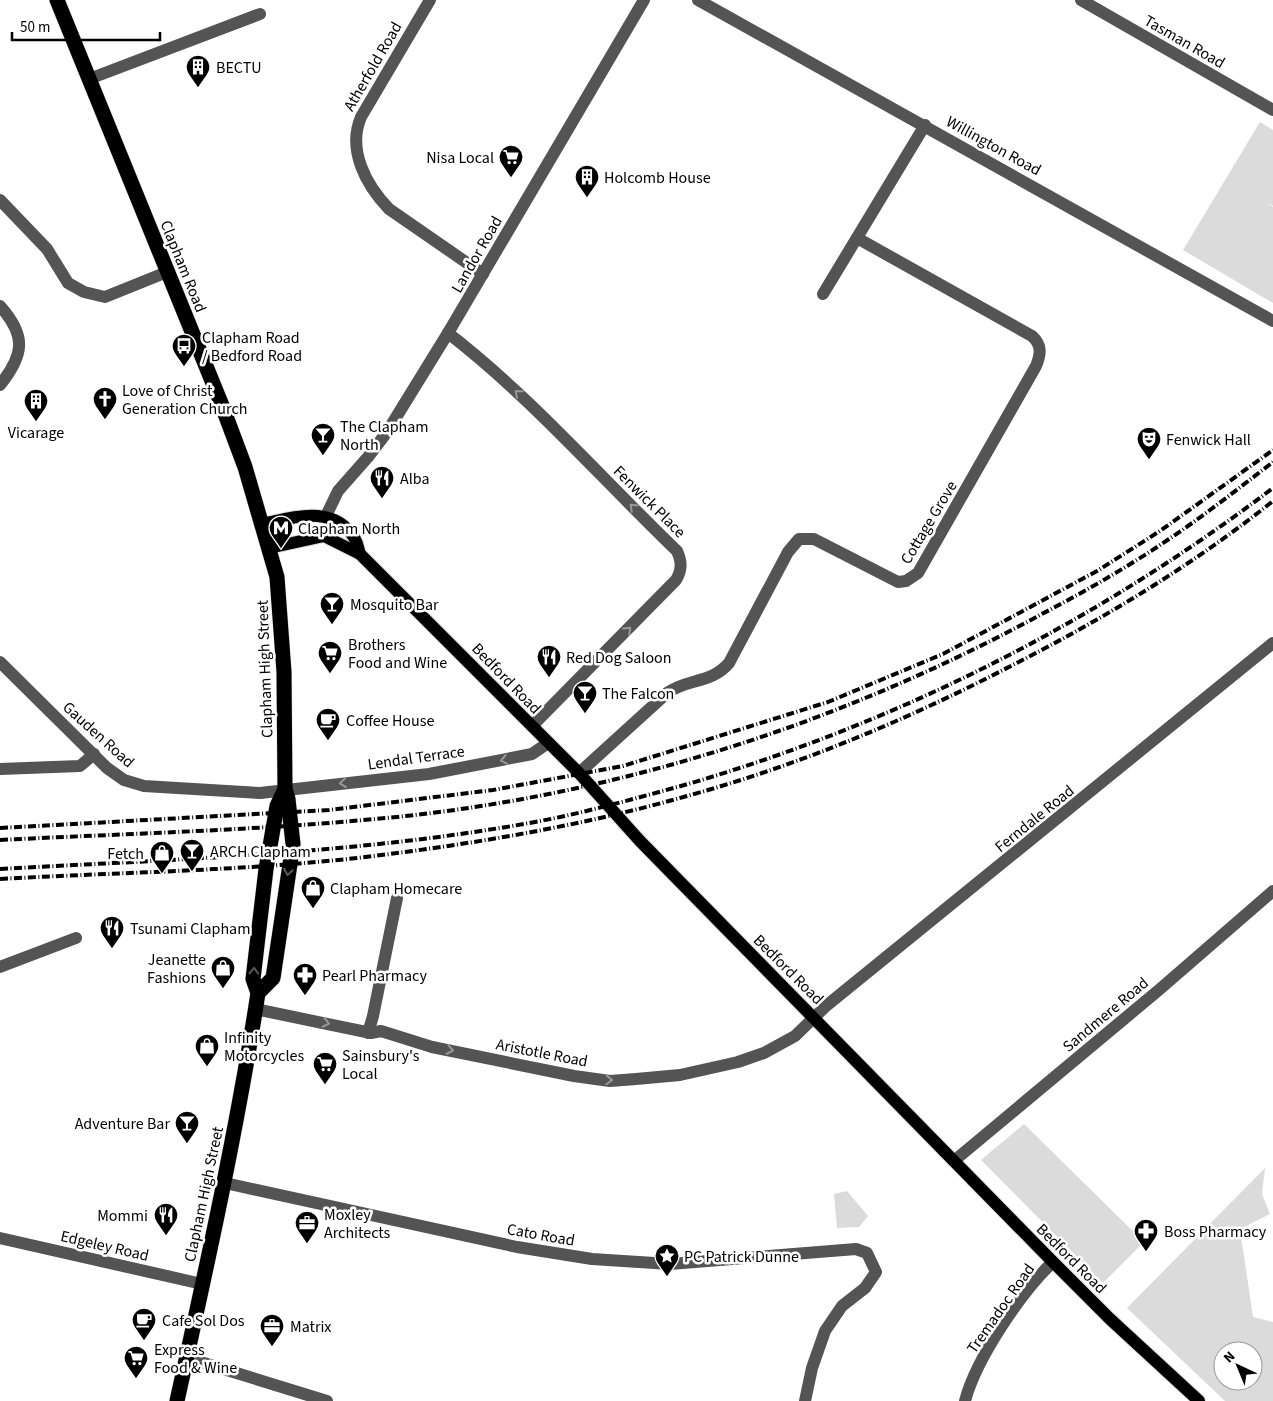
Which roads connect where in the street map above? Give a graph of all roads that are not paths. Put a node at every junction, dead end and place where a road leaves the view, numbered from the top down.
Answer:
1 (57, 0) edge
2 (430, 0) edge
3 (644, 0) edge
4 (698, 0) edge
5 (1081, 0) edge
6 (260, 14) dead end
7 (89, 79) junction
8 (1273, 110) edge
9 (925, 125) junction
10 (0, 200) edge
11 (857, 238) junction
12 (167, 272) junction
13 (483, 274) junction
14 (823, 294) dead end
15 (0, 306) edge
16 (1273, 321) edge
17 (448, 333) junction
18 (0, 385) edge
19 (326, 516) junction
20 (262, 524) junction
21 (269, 548) junction
22 (360, 554) junction
23 (1273, 643) edge
24 (0, 662) edge
25 (532, 726) junction
26 (548, 743) junction
27 (94, 754) junction
28 (0, 769) edge
29 (579, 773) junction
30 (284, 790) junction
31 (1273, 891) edge
32 (397, 898) dead end
33 (76, 938) dead end
34 (0, 967) edge
35 (258, 993) junction
36 (255, 1009) junction
37 (815, 1018) junction
38 (368, 1033) junction
39 (955, 1160) junction
40 (225, 1184) junction
41 (0, 1238) edge
42 (1053, 1262) junction
43 (202, 1284) junction
44 (186, 1359) junction
45 (1192, 1399) edge
46 (177, 1401) edge
47 (327, 1401) edge
48 (805, 1401) edge
49 (965, 1401) edge

1 - 7 highway, Clapham Road
2 - 13 street, Atherfold Road
3 - 13 street, Landor Road
4 - 9 street, Willington Road
5 - 8 street, Tasman Road
6 - 7 street
7 - 12 highway, Clapham Road
9 - 11 street
9 - 16 street, Willington Road
10 - 12 street
11 - 14 street
11 - 29 street, Cottage Grove
12 - 20 highway, Clapham Road
13 - 17 street, Landor Road
15 - 18 street
17 - 19 street, Landor Road
25 -> 17 street, Fenwick Place
19 - 20 main road
19 - 22 main road, Bedford Road
20 - 21 highway, Clapham Road
21 - 22 main road, Bedford Road
21 - 30 highway, Clapham High Street
22 - 25 main road, Bedford Road
23 - 37 street, Ferndale Road
24 - 27 street, Gauden Road
25 - 26 main road, Bedford Road
26 - 29 main road, Bedford Road
26 -> 30 street, Lendal Terrace
27 - 28 street
27 - 30 street, Gauden Road
29 - 37 main road, Bedford Road
35 -> 30 highway, Clapham High Street
30 -> 35 highway, Clapham High Street
31 - 39 street, Sandmere Road
32 - 38 street
33 - 34 street
35 - 36 highway, Clapham High Street
36 -> 38 street, Aristotle Road
36 - 40 highway, Clapham High Street
38 -> 37 street, Aristotle Road
37 - 39 main road, Bedford Road
39 - 42 main road, Bedford Road
40 - 43 highway, Clapham High Street
40 - 48 street, Cato Road
41 - 43 street, Edgeley Road
42 - 45 main road, Bedford Road
42 - 49 street, Tremadoc Road
43 - 44 highway, Clapham High Street
44 - 46 highway, Clapham High Street
44 - 47 street

